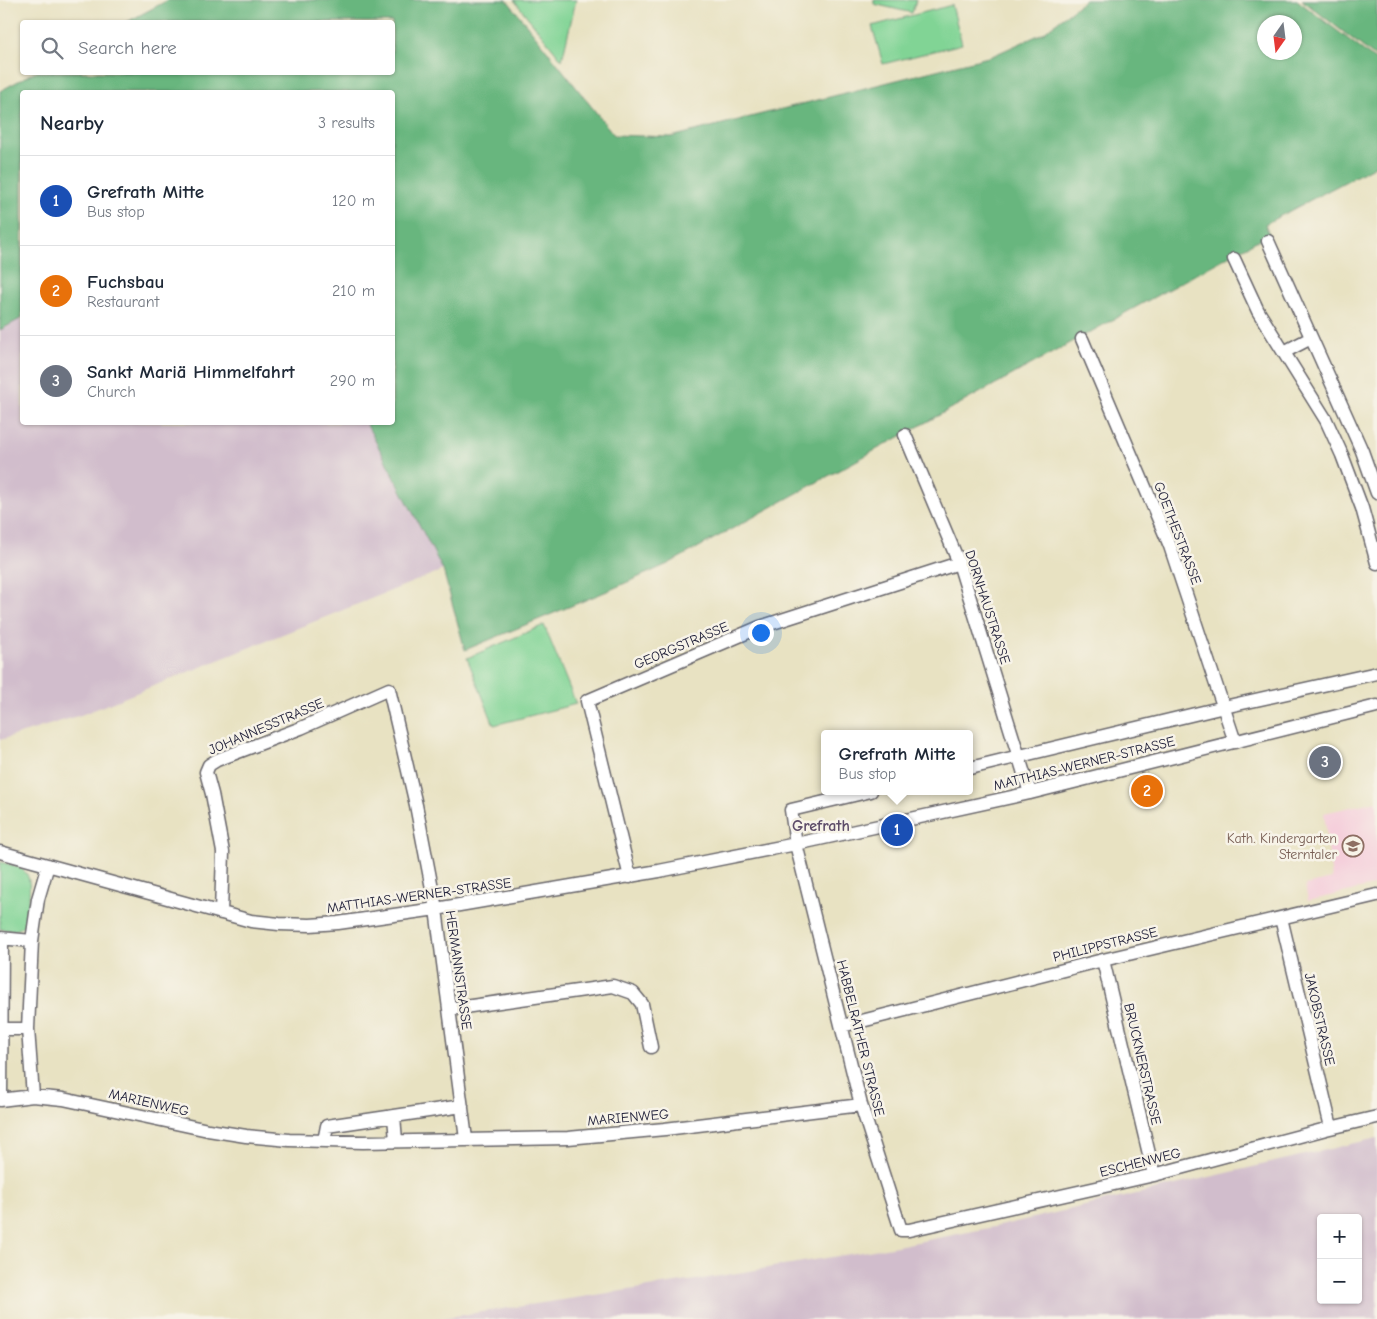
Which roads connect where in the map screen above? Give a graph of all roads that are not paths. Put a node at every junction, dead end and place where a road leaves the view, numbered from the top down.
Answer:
1 (1268, 241) dead end
2 (1234, 259) dead end
3 (1312, 338) junction
4 (1082, 339) dead end
5 (1284, 352) junction
6 (905, 435) dead end
7 (1369, 470) junction
8 (1351, 477) junction
9 (1377, 493) edge
10 (1377, 560) edge
11 (959, 563) junction
12 (1377, 673) edge
13 (389, 689) joint
14 (1377, 706) edge
15 (1224, 707) junction
16 (1235, 742) junction
17 (1019, 756) junction
18 (973, 767) edge
19 (1030, 793) junction
20 (854, 795) edge
21 (796, 844) junction
22 (0, 852) edge
23 (48, 866) junction
24 (630, 877) junction
25 (1377, 896) edge
26 (436, 909) junction
27 (220, 913) junction
28 (1281, 918) junction
29 (1, 938) edge
30 (32, 941) junction
31 (1103, 960) junction
32 (450, 1009) junction
33 (842, 1026) junction
34 (2, 1029) junction
35 (28, 1029) junction
36 (651, 1047) dead end
37 (33, 1096) junction
38 (0, 1100) edge
39 (861, 1105) junction
40 (462, 1106) junction
41 (394, 1116) junction
42 (1377, 1117) edge
43 (1331, 1128) junction
44 (466, 1139) junction
45 (396, 1140) junction
46 (324, 1141) junction
47 (1154, 1175) junction
48 (909, 1230) joint

1 - 3 street
2 - 5 street
3 - 5 street
3 - 7 street
4 - 15 street, GOETHESTRASSE
5 - 8 street
6 - 11 street, DORNHAUSTRASSE
7 - 8 street
7 - 9 street
8 - 10 street
11 - 17 street, DORNHAUSTRASSE
11 - 24 street, GEORGSTRASSE
12 - 15 street, MATTHIAS-WERNER-STRASSE
13 - 26 street, HERMANNSTRASSE
13 - 27 street, JOHANNESSTRASSE
14 - 16 street, MATTHIAS-WERNER-STRASSE
15 - 16 street, GOETHESTRASSE
15 - 17 street, MATTHIAS-WERNER-STRASSE
16 - 19 street, MATTHIAS-WERNER-STRASSE
17 - 18 street, MATTHIAS-WERNER-STRASSE
17 - 19 street, DORNHAUSTRASSE
19 - 21 street, MATTHIAS-WERNER-STRASSE
20 - 21 street
21 - 24 street, MATTHIAS-WERNER-STRASSE
21 - 33 street, HABBELRATHER STRASSE
22 - 23 street, MATTHIAS-WERNER-STRASSE
23 - 27 street, MATTHIAS-WERNER-STRASSE
23 - 30 street
24 - 26 street, MATTHIAS-WERNER-STRASSE
25 - 28 street, PHILIPPSTRASSE
26 - 27 street, MATTHIAS-WERNER-STRASSE
26 - 32 street, HERMANNSTRASSE
28 - 31 street, PHILIPPSTRASSE
28 - 43 street, JAKOBSTRASSE
29 - 30 street
29 - 34 street
30 - 35 street
31 - 33 street, PHILIPPSTRASSE
31 - 47 street, BRUCKNERSTRASSE
32 - 36 street
32 - 40 street, HERMANNSTRASSE
33 - 39 street, HABBELRATHER STRASSE
34 - 35 street
34 - 38 street
35 - 37 street
37 - 38 street, MARIENWEG
37 - 46 street, MARIENWEG
39 - 44 street, MARIENWEG
39 - 48 street, HABBELRATHER STRASSE
40 - 41 street
40 - 44 street, HERMANNSTRASSE
41 - 45 street
41 - 46 street
42 - 43 street, ESCHENWEG
43 - 47 street, ESCHENWEG
44 - 45 street, MARIENWEG
45 - 46 street, MARIENWEG
47 - 48 street, ESCHENWEG

